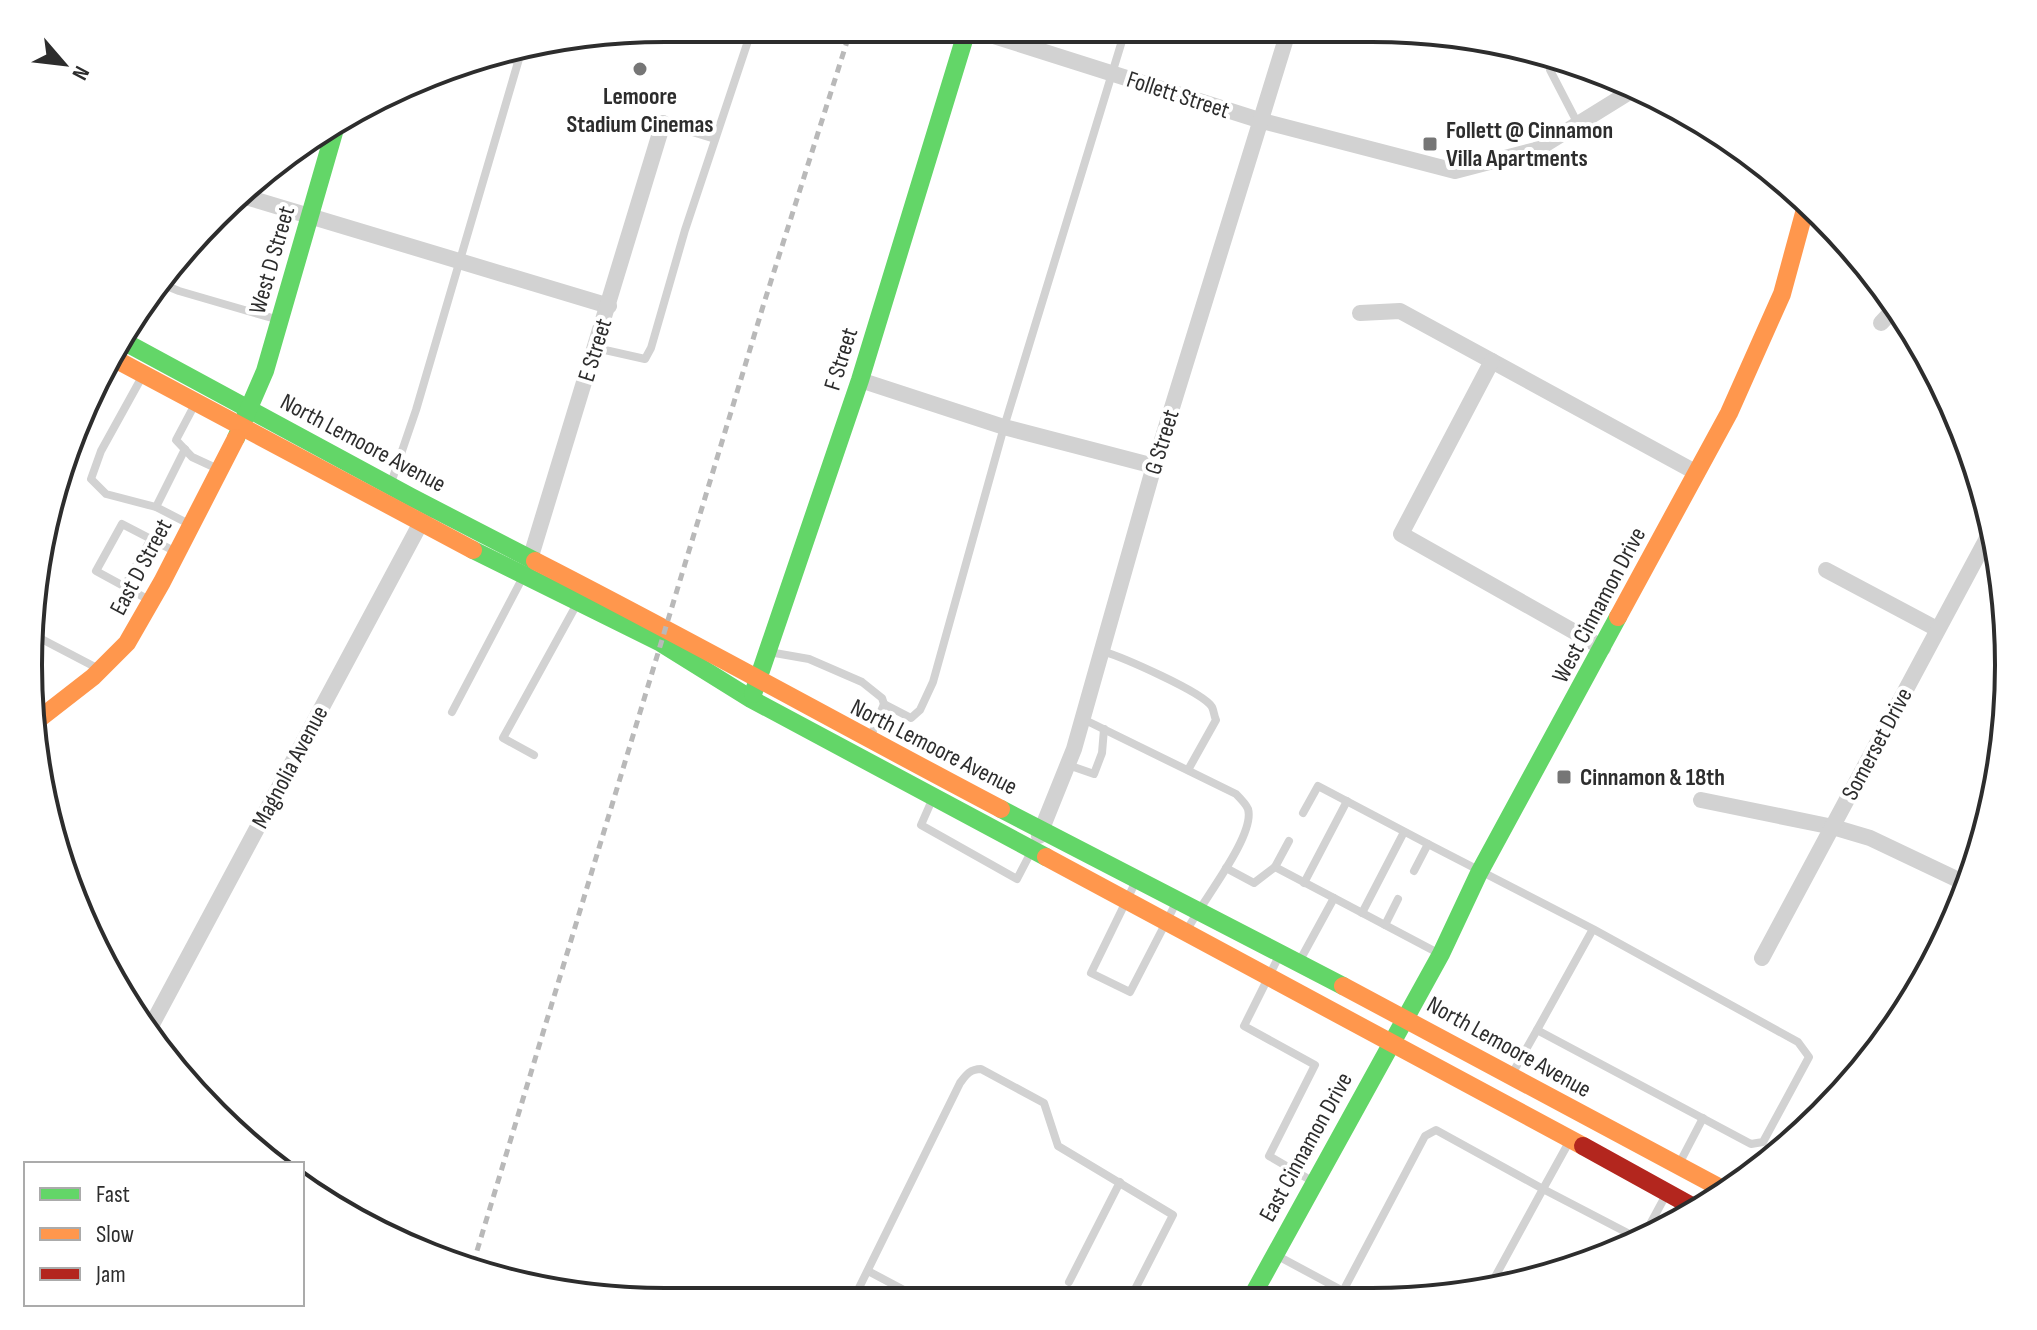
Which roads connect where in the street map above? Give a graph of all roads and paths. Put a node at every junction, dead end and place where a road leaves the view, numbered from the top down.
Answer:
1 (748, 42) edge
2 (963, 42) edge
3 (1012, 42) edge
4 (1122, 42) edge
5 (1285, 42) edge
6 (519, 60) edge
7 (1551, 68) edge
8 (1112, 74) junction
9 (1624, 95) edge
10 (1262, 121) junction
11 (663, 123) joint
12 (1578, 124) junction
13 (332, 138) edge
14 (715, 139) junction
15 (252, 199) edge
16 (1803, 215) edge
17 (310, 216) junction
18 (460, 261) junction
19 (170, 287) edge
20 (609, 306) junction
21 (1360, 313) dead end
22 (1888, 316) edge
23 (279, 320) junction
24 (1881, 323) dead end
25 (130, 345) edge
26 (596, 348) junction
27 (1492, 361) junction
28 (120, 362) edge
29 (143, 374) junction
30 (860, 380) junction
31 (196, 401) junction
32 (246, 418) junction
33 (1004, 427) junction
34 (185, 449) junction
35 (1154, 466) junction
36 (219, 470) junction
37 (1697, 473) junction
38 (390, 486) junction
39 (430, 506) junction
40 (156, 507) junction
41 (191, 524) junction
42 (421, 524) junction
43 (151, 539) junction
44 (1983, 545) edge
45 (177, 552) junction
46 (527, 568) junction
47 (1826, 570) dead end
48 (124, 587) junction
49 (582, 595) junction
50 (151, 601) junction
51 (1937, 629) junction
52 (43, 640) edge
53 (1603, 648) junction
54 (1102, 651) junction
55 (769, 652) junction
56 (100, 670) junction
57 (755, 690) junction
58 (884, 704) junction
59 (452, 712) dead end
60 (44, 715) edge
61 (1083, 718) junction
62 (1104, 729) junction
63 (869, 740) junction
64 (534, 755) dead end
65 (1068, 765) junction
66 (1188, 770) junction
67 (942, 778) junction
68 (933, 797) junction
69 (1701, 800) dead end
70 (1347, 801) junction
71 (1303, 813) dead end
72 (1833, 827) junction
73 (1042, 829) junction
74 (1404, 832) junction
75 (1289, 841) dead end
76 (1428, 844) junction
77 (1033, 849) junction
78 (1275, 867) junction
79 (1226, 868) junction
80 (1414, 871) dead end
81 (1479, 873) junction
82 (1138, 878) junction
83 (1957, 879) edge
84 (1304, 883) junction
85 (1334, 898) junction
86 (1398, 899) dead end
87 (1127, 900) junction
88 (1178, 900) junction
89 (1197, 909) junction
90 (1362, 913) junction
91 (1166, 921) junction
92 (1385, 925) junction
93 (1593, 929) junction
94 (1186, 932) junction
95 (1280, 953) junction
96 (1441, 954) junction
97 (1762, 958) dead end
98 (1299, 963) junction
99 (1268, 976) junction
100 (1405, 1018) junction
101 (154, 1021) edge
102 (1537, 1030) junction
103 (1392, 1042) junction
104 (1511, 1076) junction
105 (1703, 1118) junction
106 (1569, 1141) junction
107 (1678, 1166) junction
108 (1120, 1182) junction
109 (1314, 1183) junction
110 (1715, 1185) edge
111 (1543, 1189) junction
112 (1667, 1193) junction
113 (1686, 1203) edge
114 (1651, 1222) edge
115 (1627, 1233) edge
116 (1275, 1254) junction
117 (868, 1271) junction
118 (1496, 1276) edge
119 (1069, 1282) dead end
120 (859, 1288) edge
121 (900, 1288) edge
122 (1136, 1288) edge
123 (1257, 1288) edge
124 (1337, 1288) edge
125 (1345, 1288) edge

1 - 14 lane
2 - 30 main road, F Street
3 - 8 street, Follett Street
4 - 8 lane
5 - 10 street, G Street
6 - 18 lane
7 - 12 lane
8 - 10 street, Follett Street
8 - 33 lane
9 - 12 street, Follett Street
10 - 12 street, Follett Street
10 - 35 street, G Street
11 - 14 lane
11 - 20 street, E Street
13 - 17 main road, West D Street
14 - 26 lane
15 - 17 street
16 - 37 main road, West Cinnamon Drive
17 - 18 street
17 - 23 main road, West D Street
18 - 20 street
18 - 38 lane
19 - 23 lane
20 - 26 street, E Street
21 - 27 street
22 - 24 street
23 - 32 main road, West D Street
25 - 32 main road, North Lemoore Avenue
26 - 46 street, E Street
27 - 37 street
27 - 53 street
28 - 29 main road, North Lemoore Avenue
29 - 31 main road, North Lemoore Avenue
29 - 40 lane
30 - 33 street
30 - 55 main road, F Street
31 - 32 main road, North Lemoore Avenue
31 - 34 lane
32 - 36 main road, East D Street
32 - 38 main road, North Lemoore Avenue
32 - 42 main road, North Lemoore Avenue
33 - 35 street
33 - 58 lane
34 - 36 lane
34 - 40 lane
35 - 54 street, G Street
36 - 41 main road, East D Street
37 - 53 main road, West Cinnamon Drive
38 - 39 main road, North Lemoore Avenue
39 - 42 street, Magnolia Avenue
39 - 46 main road, North Lemoore Avenue
40 - 41 lane
41 - 45 main road, East D Street
42 - 46 main road, North Lemoore Avenue
42 - 101 street, Magnolia Avenue
43 - 45 lane
43 - 48 lane
43 - 48 lane
44 - 51 street, Somerset Drive
45 - 50 main road, East D Street
46 - 49 main road, North Lemoore Avenue
46 - 59 lane
47 - 51 street
48 - 50 lane
49 - 57 main road, North Lemoore Avenue
49 - 64 lane
50 - 56 main road, East D Street
51 - 72 street, Somerset Drive
52 - 56 lane
53 - 81 main road, West Cinnamon Drive
54 - 61 street, G Street
54 - 66 lane
55 - 57 main road, F Street
55 - 58 lane
56 - 60 main road, East D Street
57 - 63 main road, North Lemoore Avenue
57 - 68 main road, North Lemoore Avenue
58 - 63 lane
61 - 62 lane
61 - 65 street, G Street
62 - 65 lane
62 - 66 lane
63 - 67 main road, North Lemoore Avenue
65 - 73 street, G Street
66 - 79 lane
67 - 68 lane
67 - 73 main road, North Lemoore Avenue
68 - 77 main road, North Lemoore Avenue
68 - 77 lane
69 - 72 street
70 - 71 lane
70 - 74 lane
70 - 84 lane
72 - 83 street
72 - 97 street, Somerset Drive
73 - 77 street, G Street
73 - 82 main road, North Lemoore Avenue
74 - 76 lane
74 - 90 lane
75 - 78 lane
76 - 80 lane
76 - 81 lane
77 - 87 main road, North Lemoore Avenue
78 - 79 lane
78 - 84 lane
79 - 89 lane
81 - 93 lane
81 - 96 main road, West Cinnamon Drive
82 - 87 lane
82 - 88 main road, North Lemoore Avenue
84 - 85 lane
85 - 90 lane
85 - 98 lane
86 - 92 lane
87 - 91 main road, North Lemoore Avenue
87 - 91 lane
88 - 89 main road, North Lemoore Avenue
88 - 91 lane
89 - 94 lane
89 - 95 main road, North Lemoore Avenue
90 - 92 lane
91 - 94 main road, North Lemoore Avenue
92 - 96 lane
93 - 102 lane
93 - 105 lane
94 - 99 main road, North Lemoore Avenue
95 - 98 main road, North Lemoore Avenue
95 - 99 lane
96 - 100 main road, West Cinnamon Drive
98 - 100 main road, North Lemoore Avenue
99 - 103 main road, North Lemoore Avenue
99 - 109 lane
100 - 103 main road, East Cinnamon Drive
100 - 104 main road, North Lemoore Avenue
102 - 104 lane
102 - 105 lane
103 - 106 main road, North Lemoore Avenue
103 - 109 main road, East Cinnamon Drive
104 - 107 main road, North Lemoore Avenue
105 - 107 lane
106 - 111 lane
106 - 112 main road, North Lemoore Avenue
107 - 110 main road, North Lemoore Avenue
108 - 117 lane
108 - 119 lane
108 - 122 lane
109 - 116 main road, East Cinnamon Drive
111 - 115 lane
111 - 118 lane
111 - 125 lane
112 - 113 main road, North Lemoore Avenue
112 - 114 lane
116 - 123 main road, East Cinnamon Drive
116 - 124 lane
117 - 120 lane
117 - 121 lane

